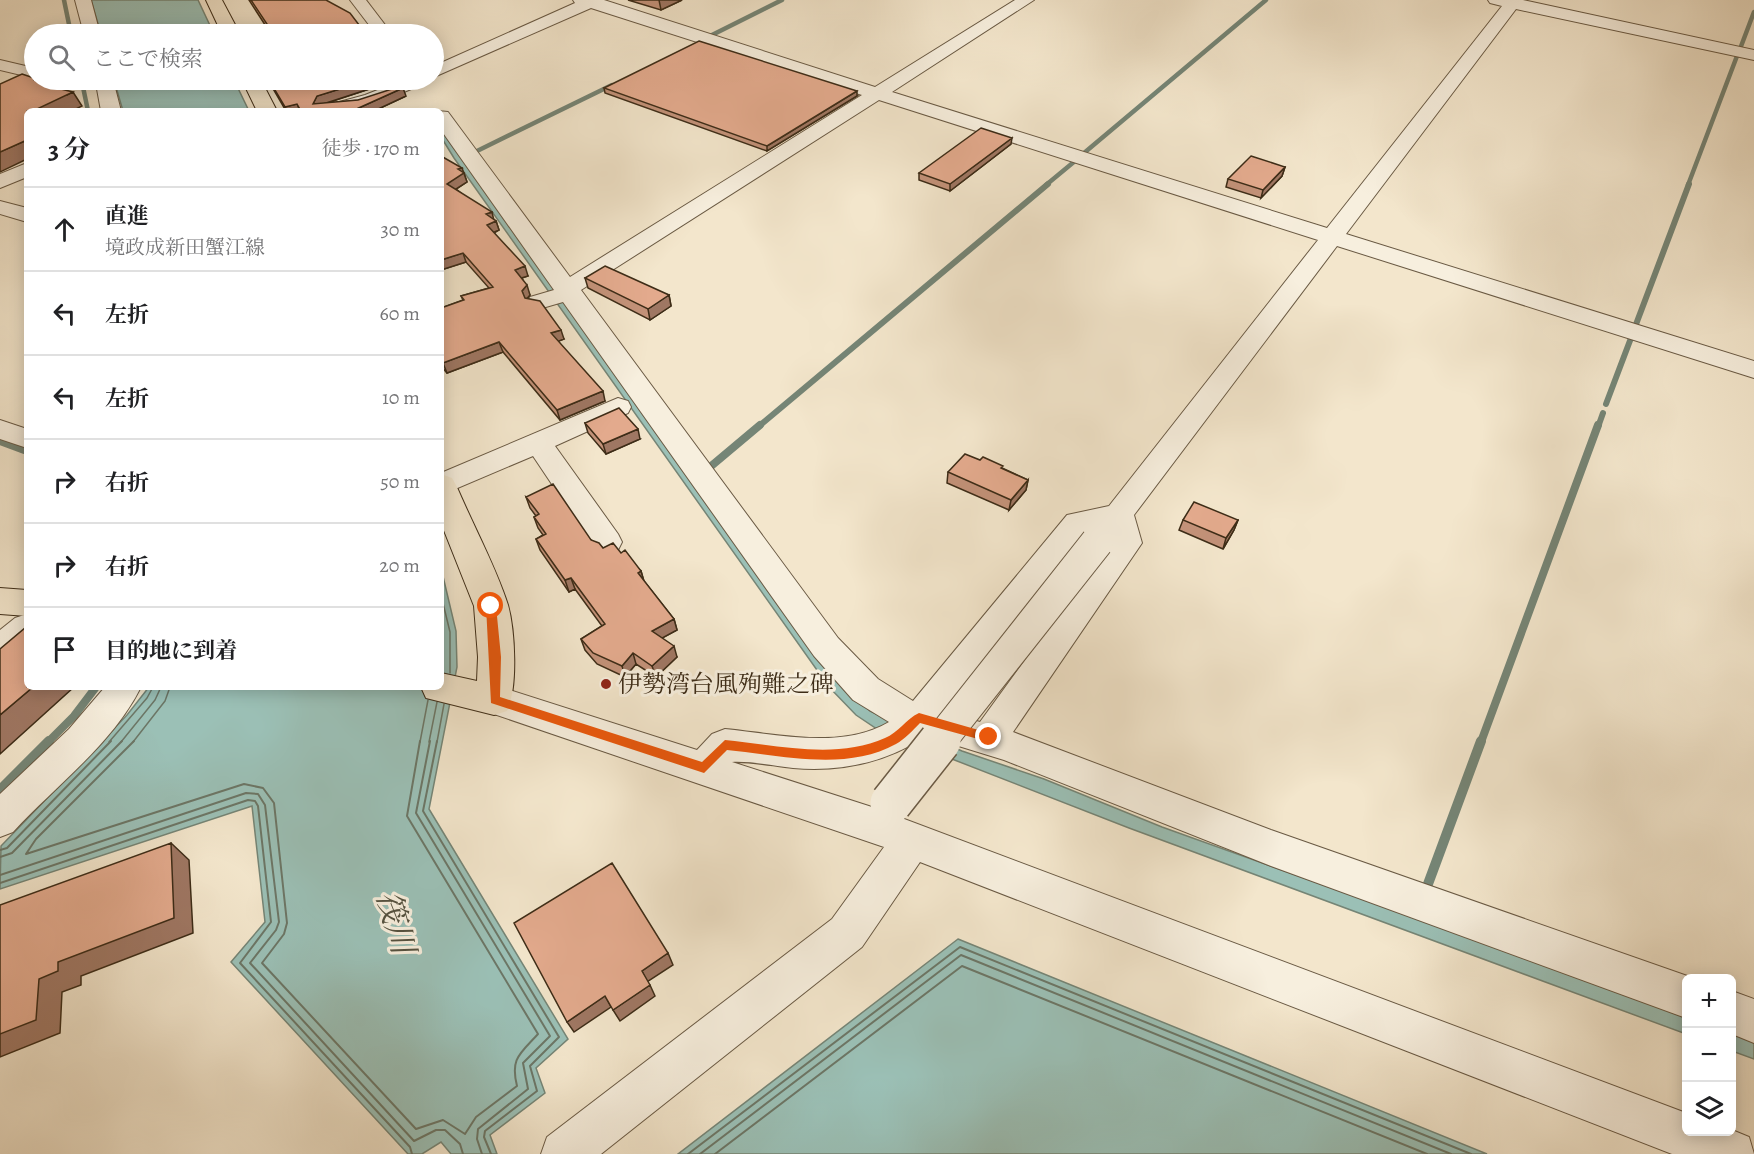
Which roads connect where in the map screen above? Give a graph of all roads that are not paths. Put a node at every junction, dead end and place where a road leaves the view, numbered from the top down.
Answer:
1 (83, 0) edge
2 (214, 0) edge
3 (358, 0) edge
4 (1026, 0) edge
5 (589, 1) edge
6 (1508, 1) edge
7 (89, 24) edge
8 (226, 24) edge
9 (376, 24) edge
10 (1754, 55) edge
11 (0, 65) edge
12 (444, 67) edge
13 (24, 71) edge
14 (106, 90) edge
15 (257, 90) edge
16 (423, 94) edge
17 (877, 94) junction
18 (110, 108) edge
19 (266, 108) edge
20 (339, 108) edge
21 (432, 108) edge
22 (444, 125) edge
23 (24, 170) edge
24 (0, 182) edge
25 (0, 207) edge
26 (24, 214) edge
27 (1334, 237) junction
28 (558, 295) junction
29 (1754, 370) edge
30 (618, 407) edge
31 (0, 429) edge
32 (24, 438) edge
33 (538, 442) junction
34 (444, 484) edge
35 (444, 492) edge
36 (1119, 514) junction
37 (608, 542) dead end
38 (0, 601) edge
39 (24, 603) edge
40 (24, 629) edge
41 (0, 649) edge
42 (122, 690) edge
43 (466, 694) edge
44 (908, 728) junction
45 (989, 737) junction
46 (704, 768) junction
47 (0, 820) edge
48 (892, 823) junction
49 (1682, 996) edge
50 (1736, 1015) edge
51 (1754, 1021) edge
52 (568, 1151) edge
53 (1732, 1154) edge

1 - 7 street
2 - 8 main road
3 - 9 street
4 - 17 street
5 - 12 street
5 - 17 street
6 - 10 street
6 - 27 street
11 - 13 street
14 - 18 street
15 - 19 main road
16 - 20 street
16 - 21 street
17 - 27 street
17 - 28 street
22 - 28 street
23 - 24 street
25 - 26 street
27 - 29 street
27 - 36 street
28 - 44 street
30 - 33 street
31 - 32 street
33 - 34 street
33 - 37 street
35 - 43 main road
36 - 44 street
36 - 45 street
36 - 48 street, bridge
38 - 39 main road
40 - 41 street
42 - 47 street
43 - 46 street
44 - 45 street
44 - 46 street
45 - 49 street
46 - 48 street
48 - 52 street
48 - 53 street
50 - 51 street

